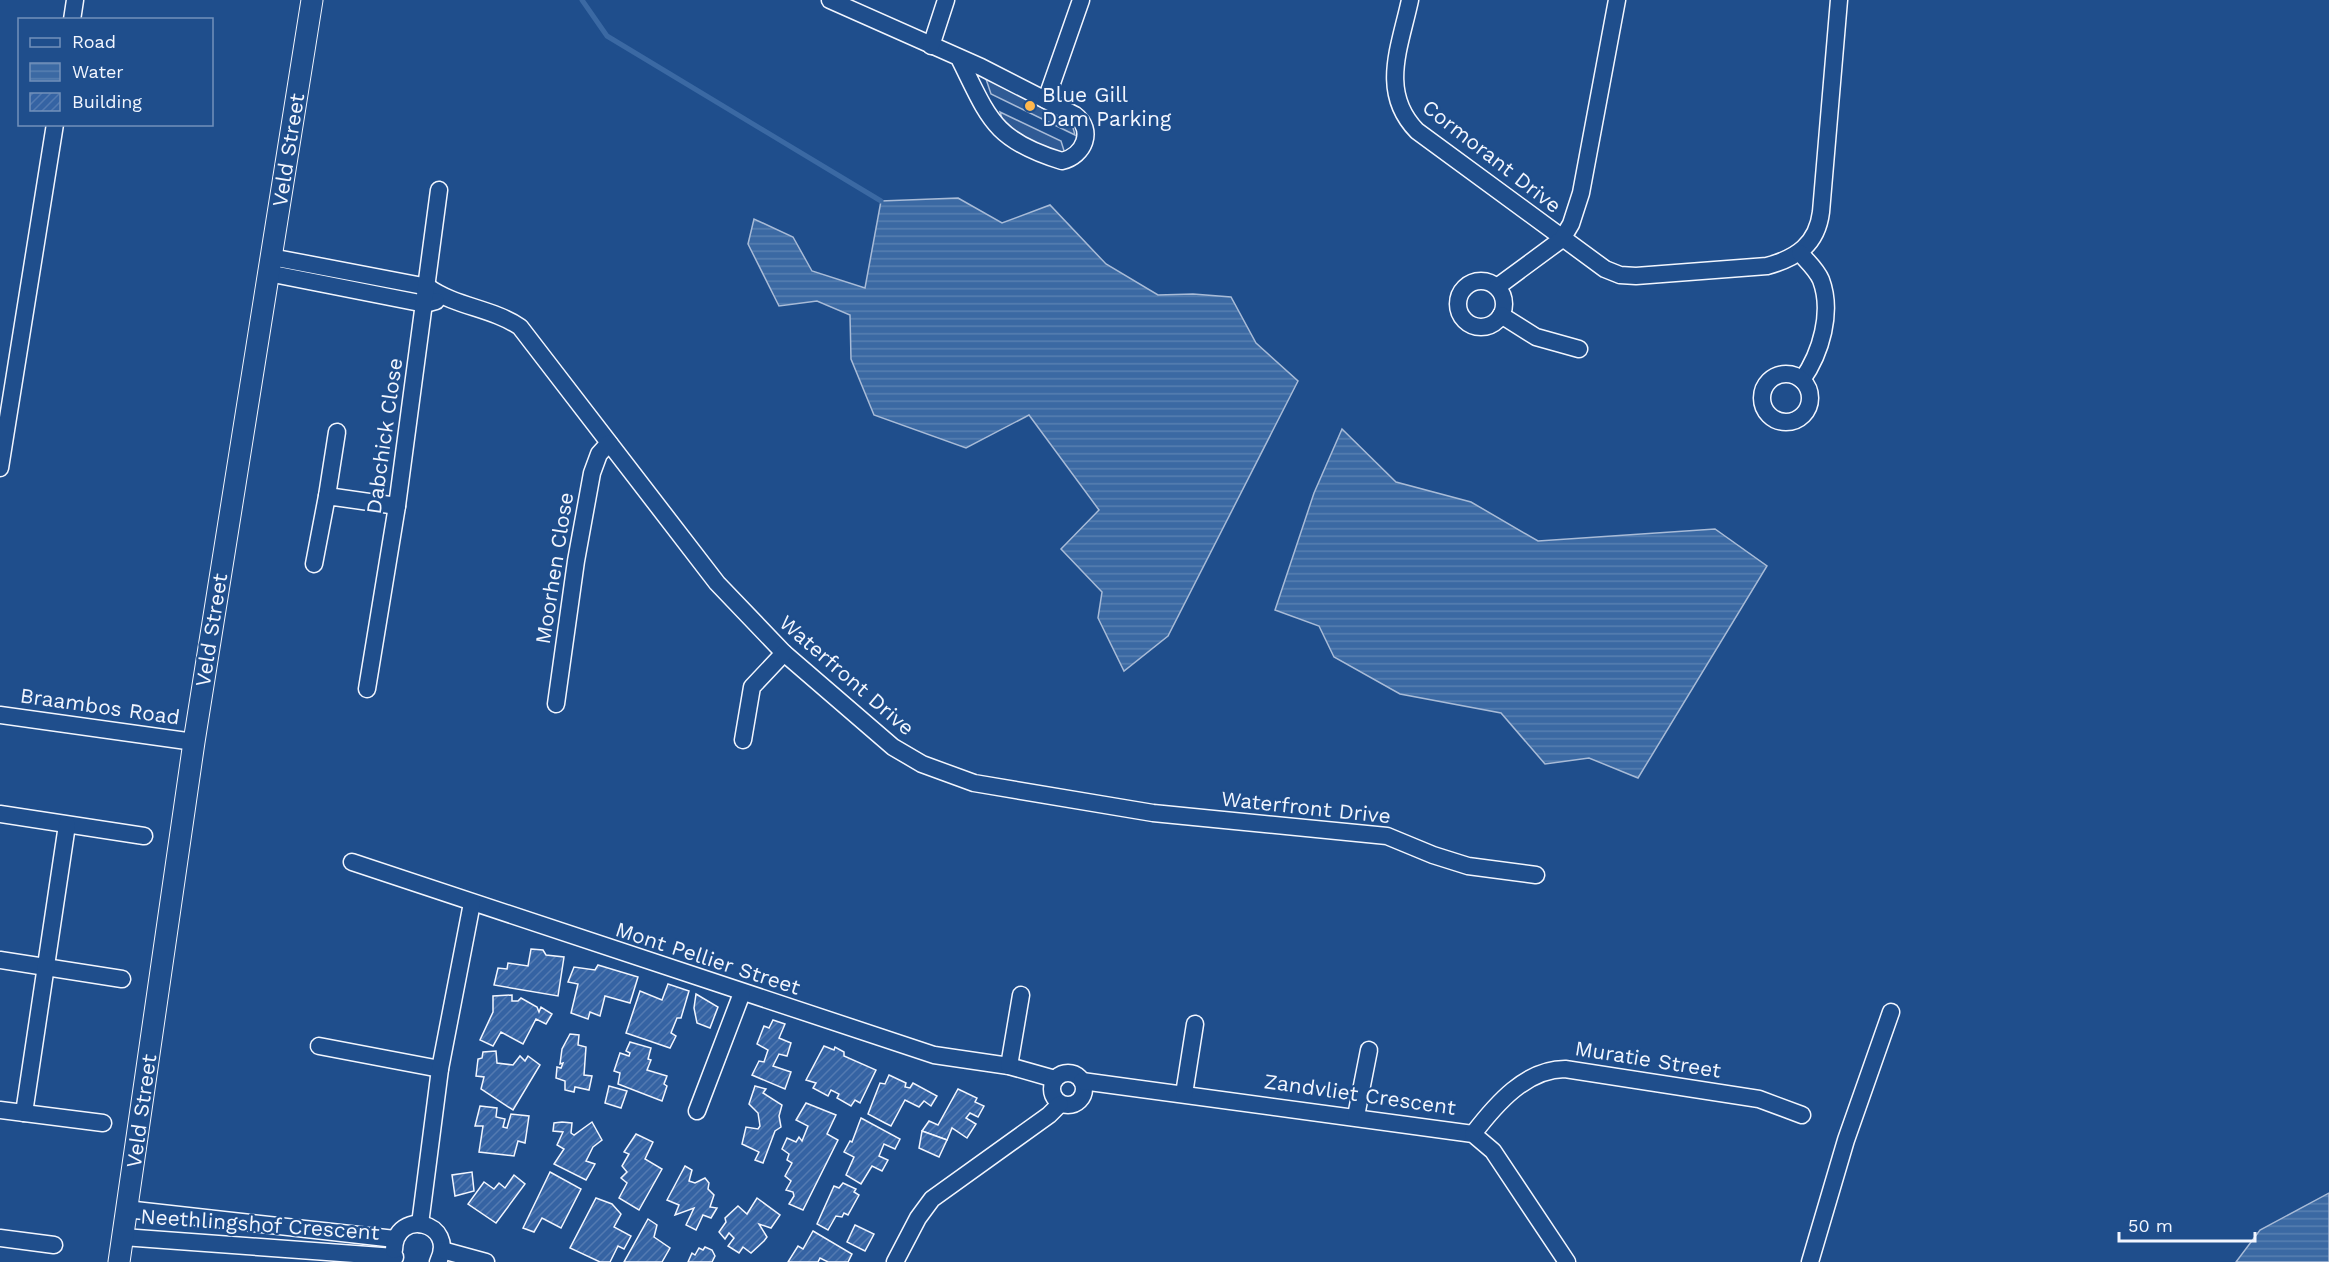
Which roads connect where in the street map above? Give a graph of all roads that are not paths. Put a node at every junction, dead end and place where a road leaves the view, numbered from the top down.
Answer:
1 (75, 0) edge
2 (312, 0) edge
3 (830, 0) edge
4 (946, 0) edge
5 (1081, 0) edge
6 (1410, 0) edge
7 (1617, 0) edge
8 (1839, 0) edge
9 (856, 5) edge
10 (72, 18) edge
11 (931, 46) junction
12 (959, 58) junction
13 (1046, 99) junction
14 (55, 126) edge
15 (439, 190) dead end
16 (1562, 239) junction
17 (1800, 254) junction
18 (270, 265) junction
19 (1497, 287) junction
20 (427, 296) junction
21 (1501, 315) junction
22 (1579, 349) dead end
23 (1802, 380) dead end
24 (337, 432) dead end
25 (609, 443) junction
26 (0, 468) edge
27 (327, 496) junction
28 (397, 506) junction
29 (314, 564) dead end
30 (784, 653) junction
31 (367, 689) dead end
32 (556, 704) dead end
33 (0, 715) edge
34 (743, 740) dead end
35 (194, 742) junction
36 (0, 814) edge
37 (67, 825) junction
38 (144, 836) dead end
39 (352, 862) dead end
40 (1536, 875) dead end
41 (472, 903) junction
42 (0, 960) edge
43 (46, 967) junction
44 (122, 979) dead end
45 (742, 993) junction
46 (1021, 995) dead end
47 (1891, 1012) dead end
48 (1194, 1024) dead end
49 (320, 1046) dead end
50 (1369, 1050) dead end
51 (1009, 1066) junction
52 (440, 1069) junction
53 (1055, 1079) junction
54 (1082, 1081) junction
55 (1184, 1094) junction
56 (1060, 1104) junction
57 (0, 1110) edge
58 (697, 1111) dead end
59 (24, 1113) junction
60 (1802, 1115) dead end
61 (1356, 1116) junction
62 (103, 1123) dead end
63 (1473, 1134) junction
64 (126, 1209) junction
65 (420, 1224) junction
66 (123, 1237) junction
67 (0, 1238) edge
68 (395, 1239) junction
69 (54, 1245) dead end
70 (440, 1256) edge
71 (396, 1259) edge
72 (119, 1262) edge
73 (486, 1262) edge
74 (895, 1262) edge
75 (1567, 1262) edge
76 (1810, 1262) edge

1 - 10 street
2 - 18 street, Veld Street
3 - 9 street
4 - 11 street
5 - 13 street
6 - 16 street, Cormorant Drive
7 - 16 street
8 - 17 street
9 - 11 street
11 - 12 street
12 - 13 street
12 - 13 street
14 - 26 street
15 - 20 street, Dabchick Close
16 - 17 street, Cormorant Drive
16 - 19 street
17 - 23 street
18 - 20 street, Waterfront Drive
18 - 35 street, Veld Street
19 - 21 street
19 - 21 street
20 - 25 street, Waterfront Drive
20 - 28 street, Dabchick Close
21 - 22 street
24 - 27 street
25 - 30 street, Waterfront Drive
25 - 32 street, Moorhen Close
27 - 28 street
27 - 29 street
28 - 31 street, Dabchick Close
30 - 34 street
30 - 40 street, Waterfront Drive
33 - 35 street, Braambos Road
35 - 64 street, Veld Street
36 - 37 street
37 - 38 street
37 - 43 street
39 - 41 street, Mont Pellier Street
41 - 45 street, Mont Pellier Street
41 - 52 street
42 - 43 street
43 - 44 street
43 - 59 street
45 - 51 street, Mont Pellier Street
45 - 58 street
46 - 51 street
47 - 76 street
48 - 55 street
49 - 52 street
50 - 61 street
51 - 53 street, Mont Pellier Street
52 - 65 street
53 - 54 street
53 - 56 street
54 - 55 street, Zandvliet Crescent
54 - 56 street
55 - 61 street, Zandvliet Crescent
56 - 74 street
57 - 59 street
59 - 62 street
60 - 63 street, Muratie Street
61 - 63 street, Zandvliet Crescent
63 - 75 street, Zandvliet Crescent
64 - 66 street, Veld Street
64 - 68 street, Neethlingshof Crescent
65 - 68 street
65 - 70 street
66 - 71 street, Neethlingshof Crescent
66 - 72 street, Veld Street
67 - 69 street
68 - 71 street
70 - 73 street

